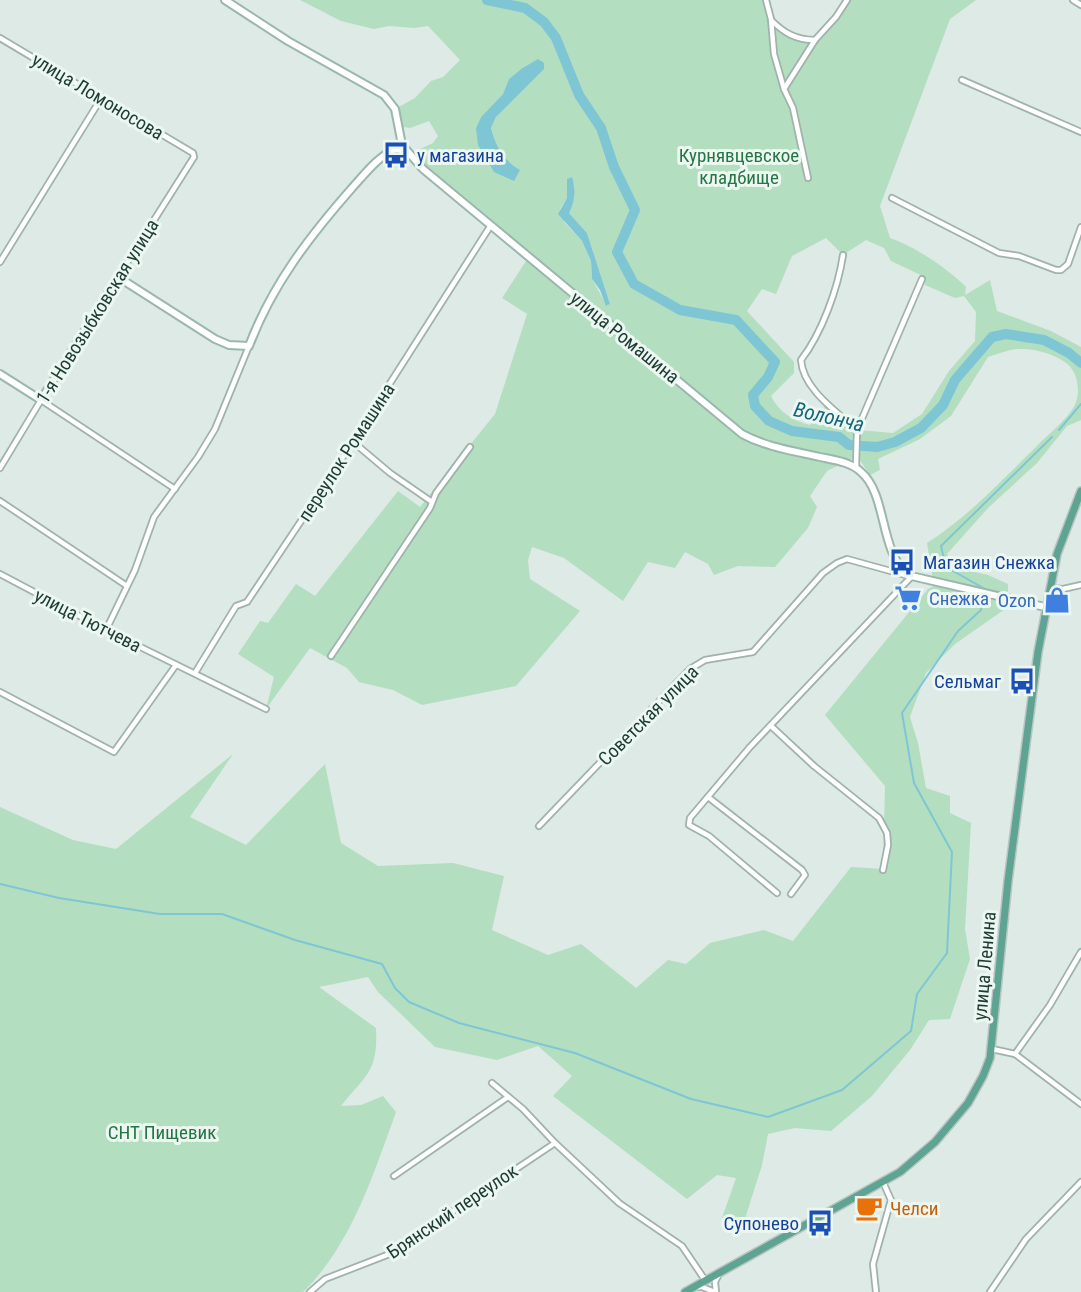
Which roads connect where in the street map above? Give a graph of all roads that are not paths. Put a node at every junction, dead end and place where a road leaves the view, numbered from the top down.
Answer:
1 (225, 0) edge
2 (766, 0) edge
3 (847, 0) edge
4 (1073, 0) edge
5 (1081, 5) edge
6 (771, 19) junction
7 (0, 38) edge
8 (815, 40) junction
9 (961, 80) dead end
10 (784, 89) junction
11 (102, 97) junction
12 (398, 126) junction
13 (1081, 132) edge
14 (407, 151) junction
15 (194, 155) joint
16 (385, 155) junction
17 (808, 178) dead end
18 (892, 198) dead end
19 (491, 225) junction
20 (1081, 227) edge
21 (843, 255) dead end
22 (0, 262) edge
23 (118, 278) junction
24 (922, 279) dead end
25 (249, 346) junction
26 (0, 374) edge
27 (41, 400) junction
28 (857, 430) junction
29 (352, 441) junction
30 (470, 447) dead end
31 (856, 467) junction
32 (0, 468) edge
33 (175, 489) junction
34 (1081, 491) edge
35 (0, 501) edge
36 (432, 502) junction
37 (0, 574) edge
38 (910, 576) junction
39 (1081, 585) edge
40 (127, 586) junction
41 (1049, 588) junction
42 (1045, 607) junction
43 (106, 630) junction
44 (331, 656) dead end
45 (176, 664) junction
46 (195, 673) junction
47 (0, 692) edge
48 (266, 709) dead end
49 (771, 726) junction
50 (708, 797) junction
51 (539, 826) dead end
52 (883, 870) dead end
53 (777, 892) dead end
54 (791, 894) dead end
55 (1081, 952) edge
56 (992, 1049) junction
57 (1015, 1054) junction
58 (492, 1083) dead end
59 (509, 1097) junction
60 (1081, 1104) edge
61 (555, 1143) junction
62 (394, 1176) dead end
63 (883, 1181) junction
64 (1081, 1182) edge
65 (725, 1269) junction
66 (705, 1280) junction
67 (689, 1290) edge
68 (310, 1292) edge
69 (716, 1292) edge
70 (876, 1292) edge
71 (990, 1292) edge

1 - 12 street, улица Ромашина
2 - 6 street
3 - 8 street
4 - 5 street
6 - 8 street
6 - 10 street
7 - 11 street, улица Ломоносова
8 - 10 street
9 - 13 street
10 - 17 street
11 - 15 street, улица Ломоносова
11 - 22 street
12 - 14 street, улица Ромашина
12 - 16 street
14 - 16 street
14 - 19 street, улица Ромашина
15 - 23 street, 1-я Новозыбковская улица
16 - 25 street
18 - 20 street
19 - 29 street, переулок Ромашина
19 - 31 street, улица Ромашина
21 - 28 street
23 - 25 street
23 - 27 street, 1-я Новозыбковская улица
24 - 28 street
25 - 33 street
26 - 27 street
27 - 32 street, 1-я Новозыбковская улица
27 - 33 street
28 - 31 street
29 - 36 street
29 - 46 street, переулок Ромашина
30 - 36 street
31 - 38 street
33 - 40 street
34 - 41 main road, улица Ленина
35 - 40 street
36 - 44 street
37 - 43 street, улица Тютчева
38 - 42 street
38 - 49 street
38 - 51 street, Советская улица
39 - 41 street
40 - 43 street
41 - 42 main road, улица Ленина
42 - 56 main road, улица Ленина
43 - 45 street, улица Тютчева
45 - 46 street, улица Тютчева
45 - 47 street
46 - 48 street, улица Тютчева
49 - 50 street
49 - 52 street
50 - 53 street
50 - 54 street
55 - 57 street
56 - 57 street
56 - 63 main road, улица Ленина
57 - 60 street
58 - 59 street
59 - 61 street
59 - 62 street
61 - 66 street
61 - 68 street, Брянский переулок
63 - 65 main road, улица Ленина
63 - 70 street
64 - 71 street
65 - 66 main road, улица Ленина
65 - 69 street
66 - 67 main road, улица Ленина
67 - 69 street

